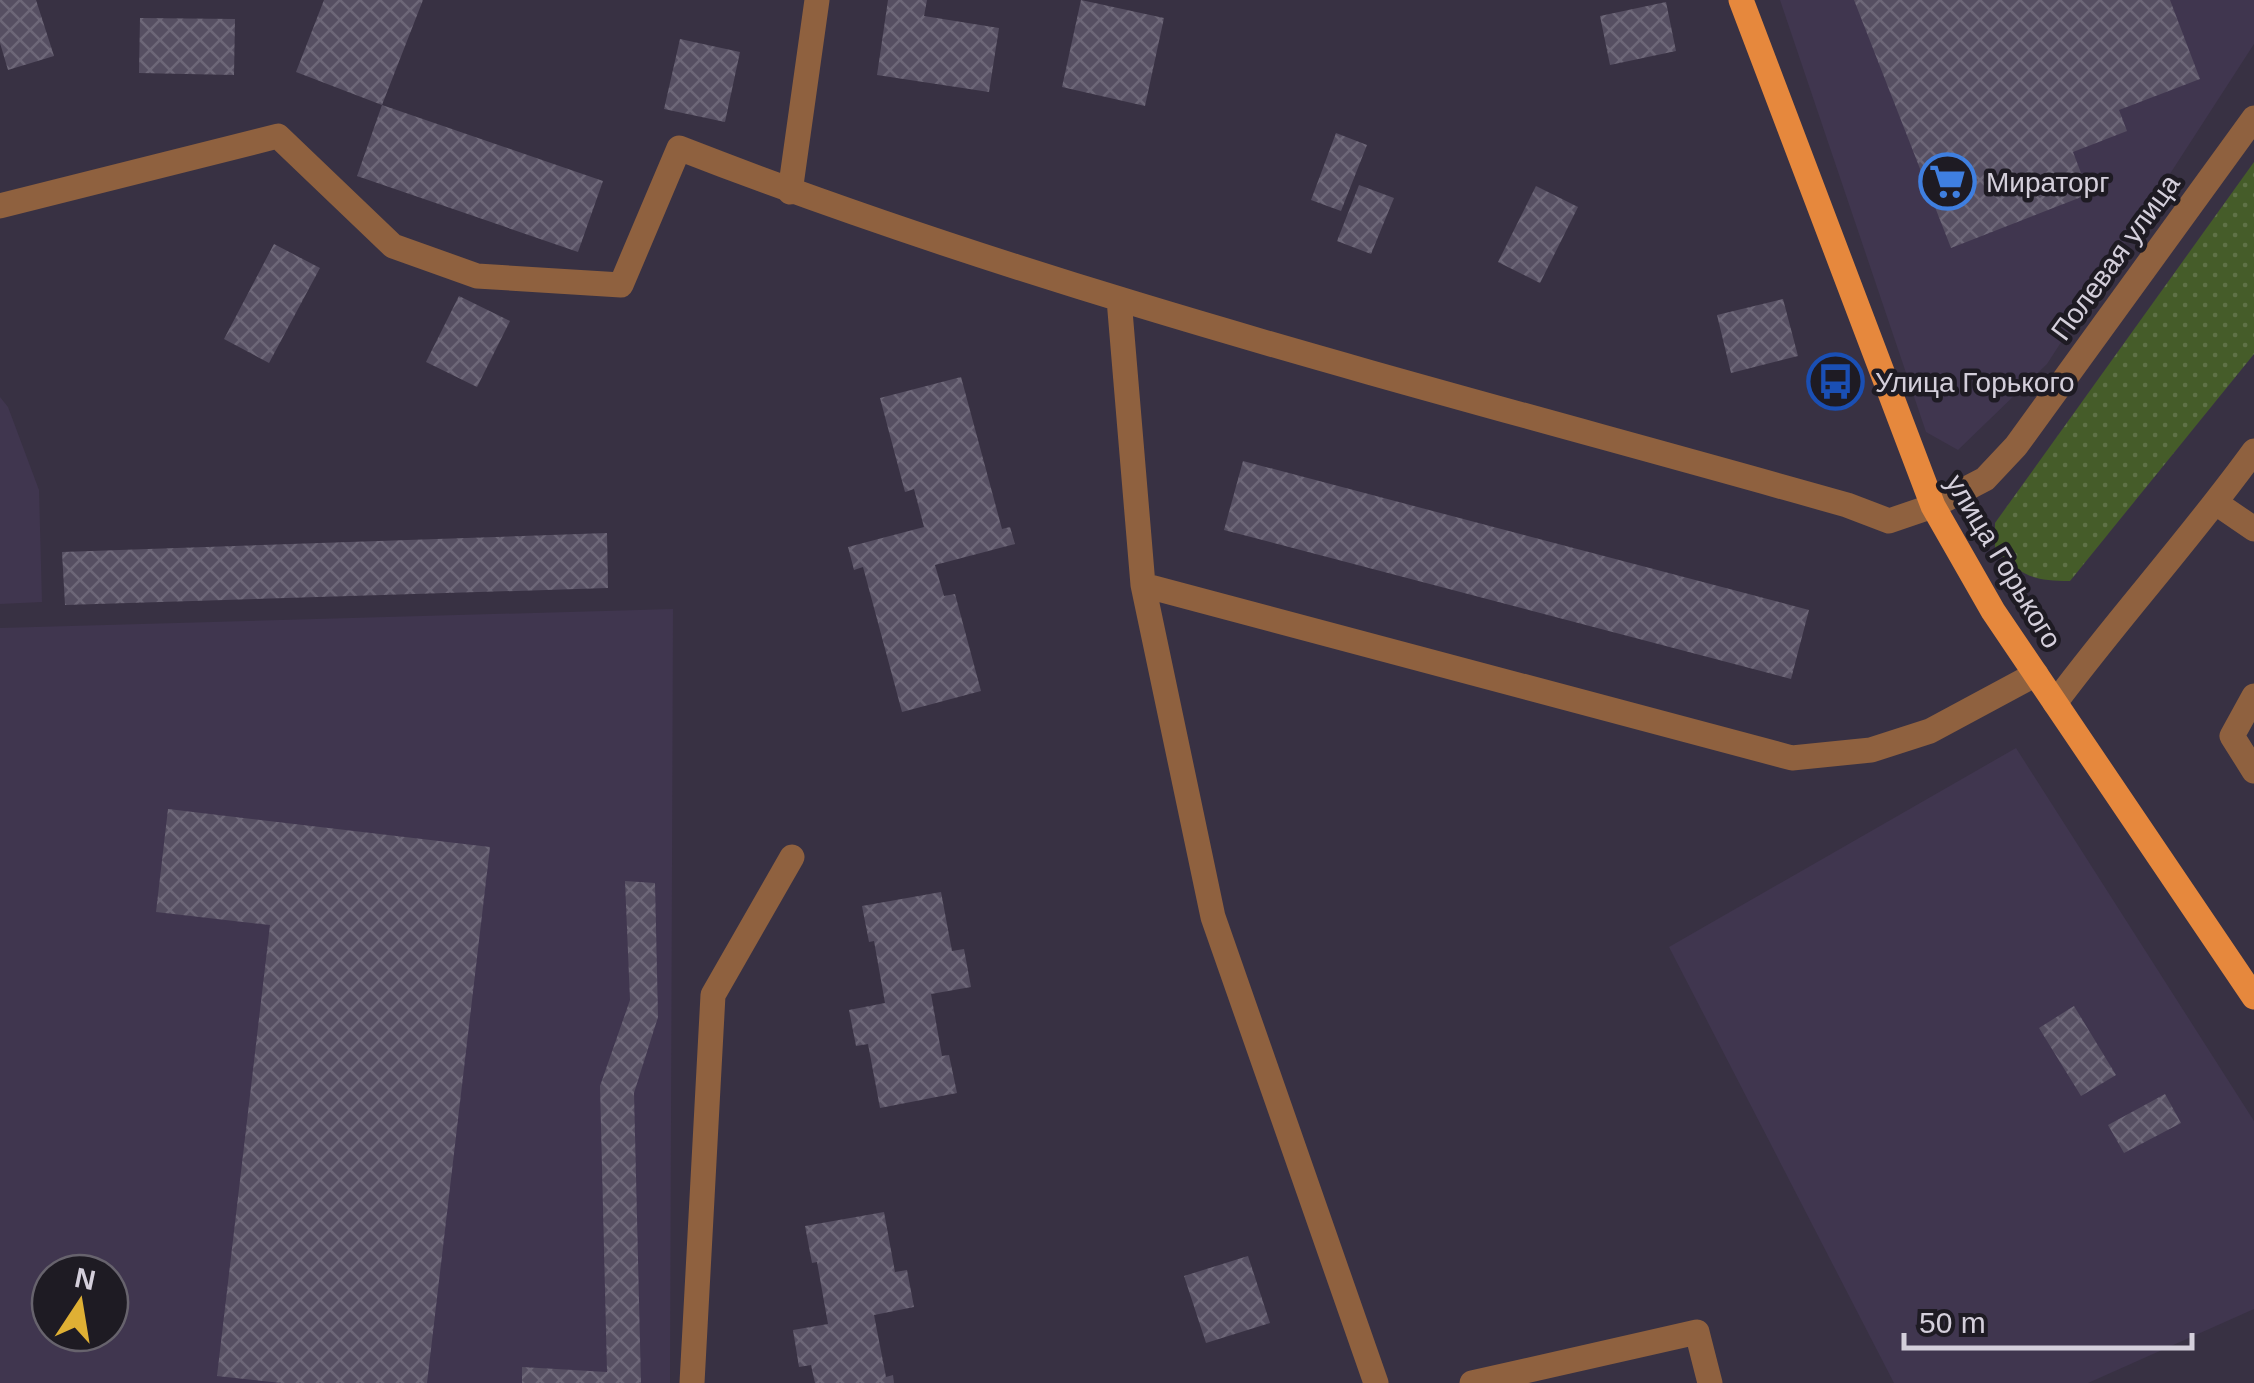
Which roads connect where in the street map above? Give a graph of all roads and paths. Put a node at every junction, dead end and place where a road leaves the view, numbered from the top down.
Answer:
1 (817, 0) edge
2 (1741, 0) edge
3 (2254, 118) edge
4 (790, 192) junction
5 (0, 206) edge
6 (1119, 299) junction
7 (2254, 451) edge
8 (2216, 503) junction
9 (1933, 506) junction
10 (2254, 529) edge
11 (1143, 585) junction
12 (2036, 674) junction
13 (2254, 696) edge
14 (2056, 704) junction
15 (2254, 771) edge
16 (792, 857) dead end
17 (2254, 998) edge
18 (692, 1383) edge
19 (1376, 1383) edge
20 (1472, 1383) edge
21 (1710, 1383) edge

1 - 4 street
2 - 9 main road, улица Горького
3 - 9 street, Полевая улица
4 - 5 street, Полевая улица
4 - 6 street, Полевая улица
6 - 9 street, Полевая улица
6 - 11 street
7 - 8 street
8 - 10 street
8 - 14 street
9 - 12 main road, улица Горького
11 - 12 street
11 - 19 street
12 - 14 main road, улица Горького
13 - 15 street
14 - 17 main road, улица Горького
16 - 18 street
20 - 21 street

